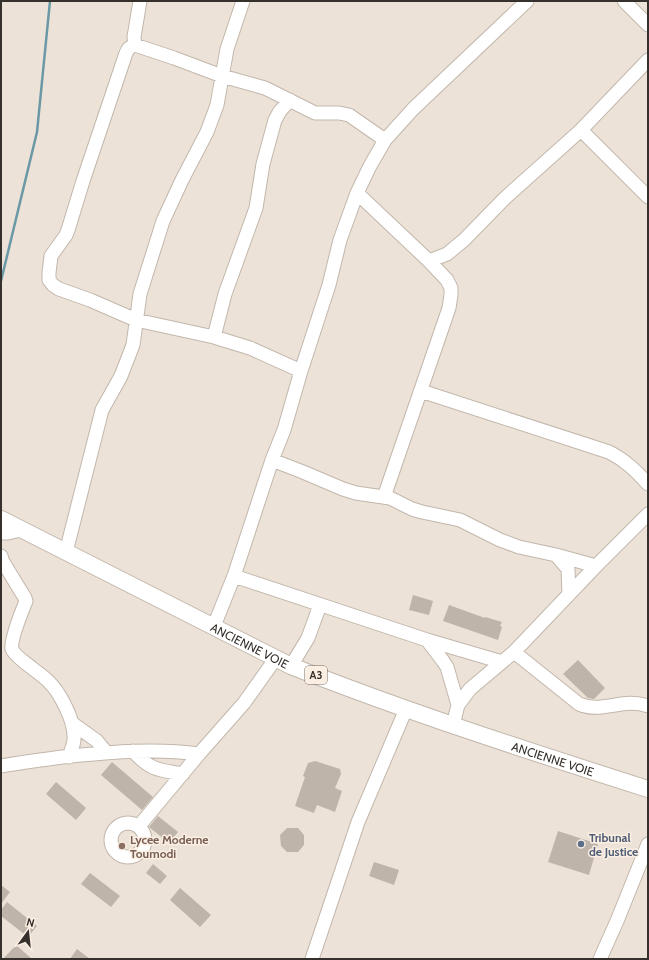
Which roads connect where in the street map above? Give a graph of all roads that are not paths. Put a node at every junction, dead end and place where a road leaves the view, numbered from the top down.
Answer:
1 (140, 1) edge
2 (243, 1) edge
3 (527, 1) edge
4 (624, 1) edge
5 (648, 25) edge
6 (135, 45) junction
7 (648, 60) edge
8 (222, 76) junction
9 (290, 100) junction
10 (582, 130) junction
11 (385, 140) junction
12 (357, 193) junction
13 (648, 196) edge
14 (429, 261) junction
15 (136, 320) junction
16 (214, 338) junction
17 (301, 371) junction
18 (421, 391) junction
19 (272, 460) junction
20 (648, 484) edge
21 (384, 497) junction
22 (648, 514) edge
23 (1, 519) edge
24 (21, 530) junction
25 (1, 533) edge
26 (66, 552) junction
27 (1, 556) edge
28 (556, 556) junction
29 (596, 566) junction
30 (234, 576) junction
31 (569, 594) junction
32 (320, 605) junction
33 (214, 626) junction
34 (427, 640) junction
35 (514, 652) junction
36 (276, 658) junction
37 (502, 662) junction
38 (291, 666) junction
39 (458, 705) junction
40 (648, 706) edge
41 (406, 708) junction
42 (72, 723) junction
43 (452, 725) junction
44 (133, 751) junction
45 (106, 752) junction
46 (199, 754) junction
47 (69, 757) junction
48 (1, 766) edge
49 (183, 774) junction
50 (648, 789) edge
51 (139, 826) dead end
52 (648, 844) edge
53 (312, 959) edge
54 (600, 959) edge

1 - 6 street
2 - 8 street
3 - 11 street
4 - 5 street
6 - 8 street
6 - 15 street
7 - 10 street
8 - 9 street
8 - 15 street
9 - 11 street
9 - 16 street
10 - 13 street
10 - 14 street
11 - 12 street
12 - 14 street
12 - 17 street
14 - 18 street
15 - 16 street
15 - 26 street
16 - 17 street
17 - 19 street
18 - 20 street
18 - 21 street
19 - 21 street
19 - 30 street
21 - 28 street
22 - 29 street
23 - 24 main road, ANCIENNE VOIE / A3
24 - 25 street
24 - 26 main road, ANCIENNE VOIE / A3
26 - 33 main road, ANCIENNE VOIE / A3
27 - 42 street
28 - 29 street
28 - 31 street
29 - 31 street
30 - 32 street
30 - 33 street
31 - 35 street
32 - 34 street
32 - 38 street
33 - 36 main road, ANCIENNE VOIE / A3
34 - 37 street
34 - 39 street
35 - 37 street
35 - 40 street
36 - 38 main road, ANCIENNE VOIE / A3
36 - 46 street
37 - 39 street
38 - 41 main road, ANCIENNE VOIE / A3
39 - 43 street
41 - 43 main road, ANCIENNE VOIE / A3
41 - 53 street
42 - 45 street
42 - 47 street
43 - 50 main road, ANCIENNE VOIE / A3
44 - 45 street
44 - 46 street
44 - 49 street
45 - 47 street
46 - 49 street
47 - 48 street
49 - 51 street
52 - 54 street

